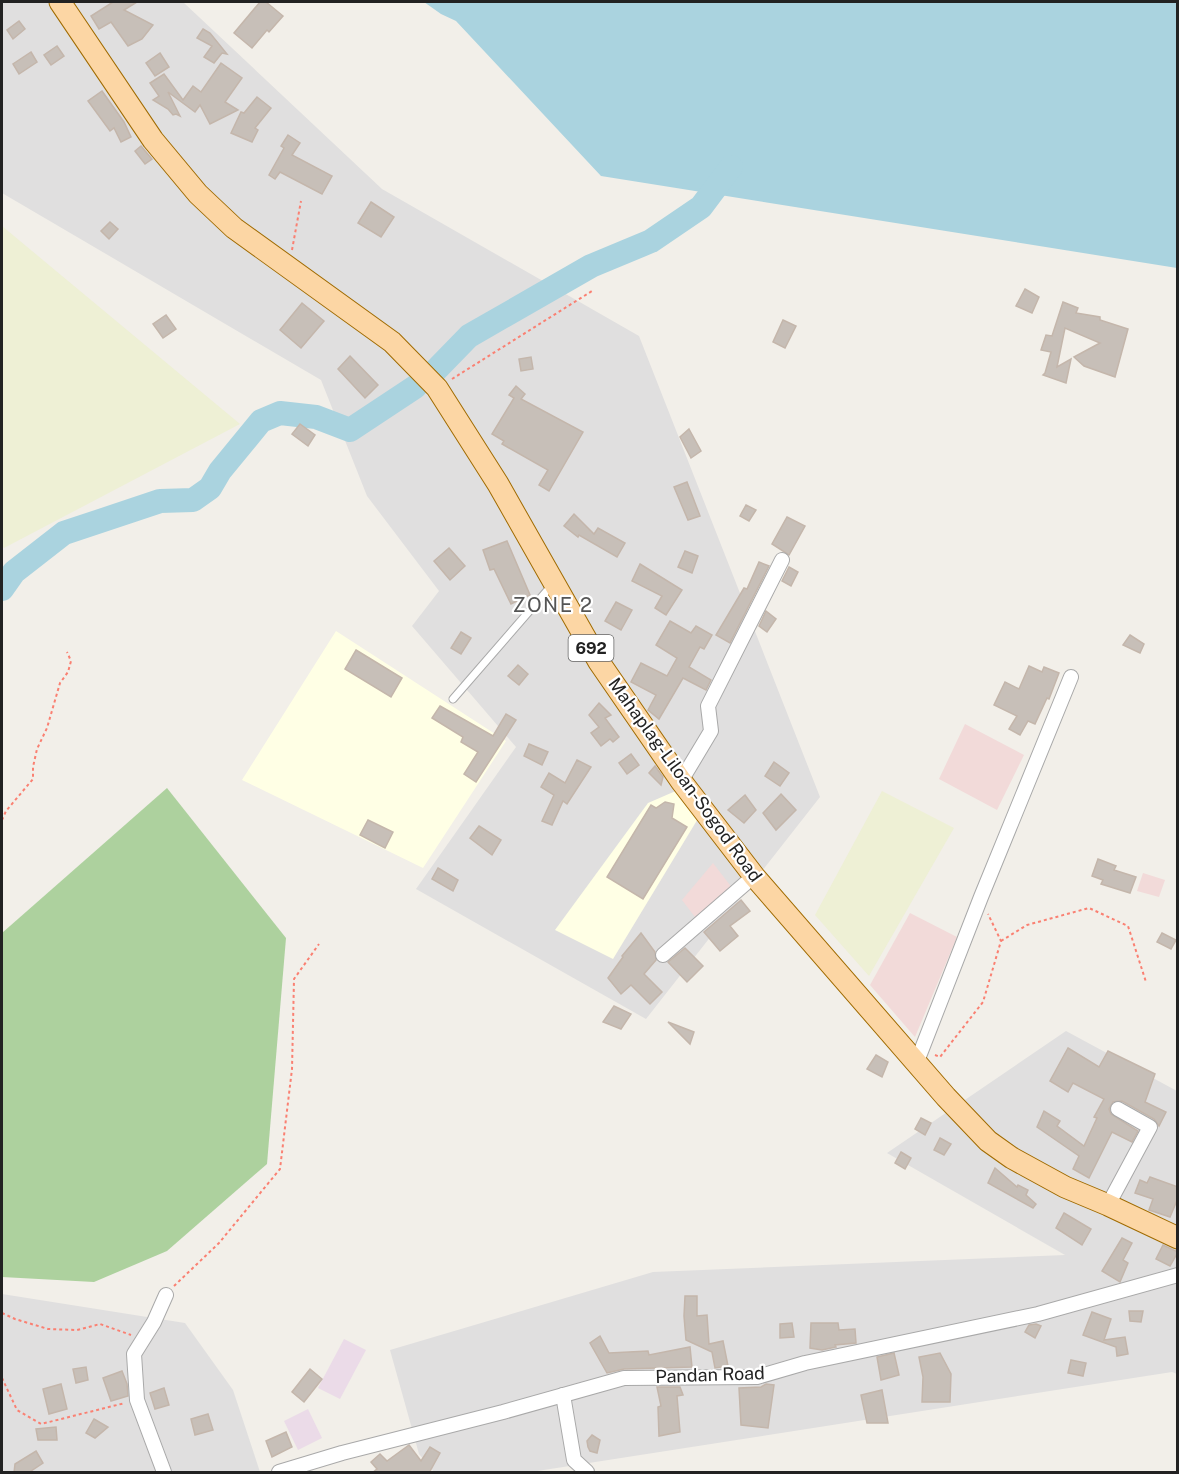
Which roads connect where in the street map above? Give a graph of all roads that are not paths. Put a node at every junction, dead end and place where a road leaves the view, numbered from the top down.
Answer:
1 (60, 2) edge
2 (782, 560) dead end
3 (554, 583) junction
4 (1071, 677) dead end
5 (453, 699) dead end
6 (681, 781) junction
7 (754, 876) junction
8 (663, 955) dead end
9 (919, 1056) junction
10 (1118, 1109) dead end
11 (1108, 1205) junction
12 (1178, 1238) edge
13 (1178, 1275) edge
14 (166, 1295) road end
15 (563, 1395) junction
16 (164, 1473) edge
17 (279, 1473) edge
18 (587, 1473) edge

1 - 3 main road, Mahaplag-Liloan-Sogod Road / 692
2 - 6 street
3 - 5 lane
3 - 6 main road, Mahaplag-Liloan-Sogod Road / 692
4 - 9 street
6 - 7 main road, Mahaplag-Liloan-Sogod Road / 692
7 - 8 street
7 - 9 main road, Mahaplag-Liloan-Sogod Road / 692
9 - 11 main road, Mahaplag-Liloan-Sogod Road / 692
10 - 11 street
11 - 12 main road, Mahaplag-Liloan-Sogod Road / 692
13 - 15 street, Pandan Road
14 - 16 street
15 - 17 street, Pandan Road
15 - 18 street

